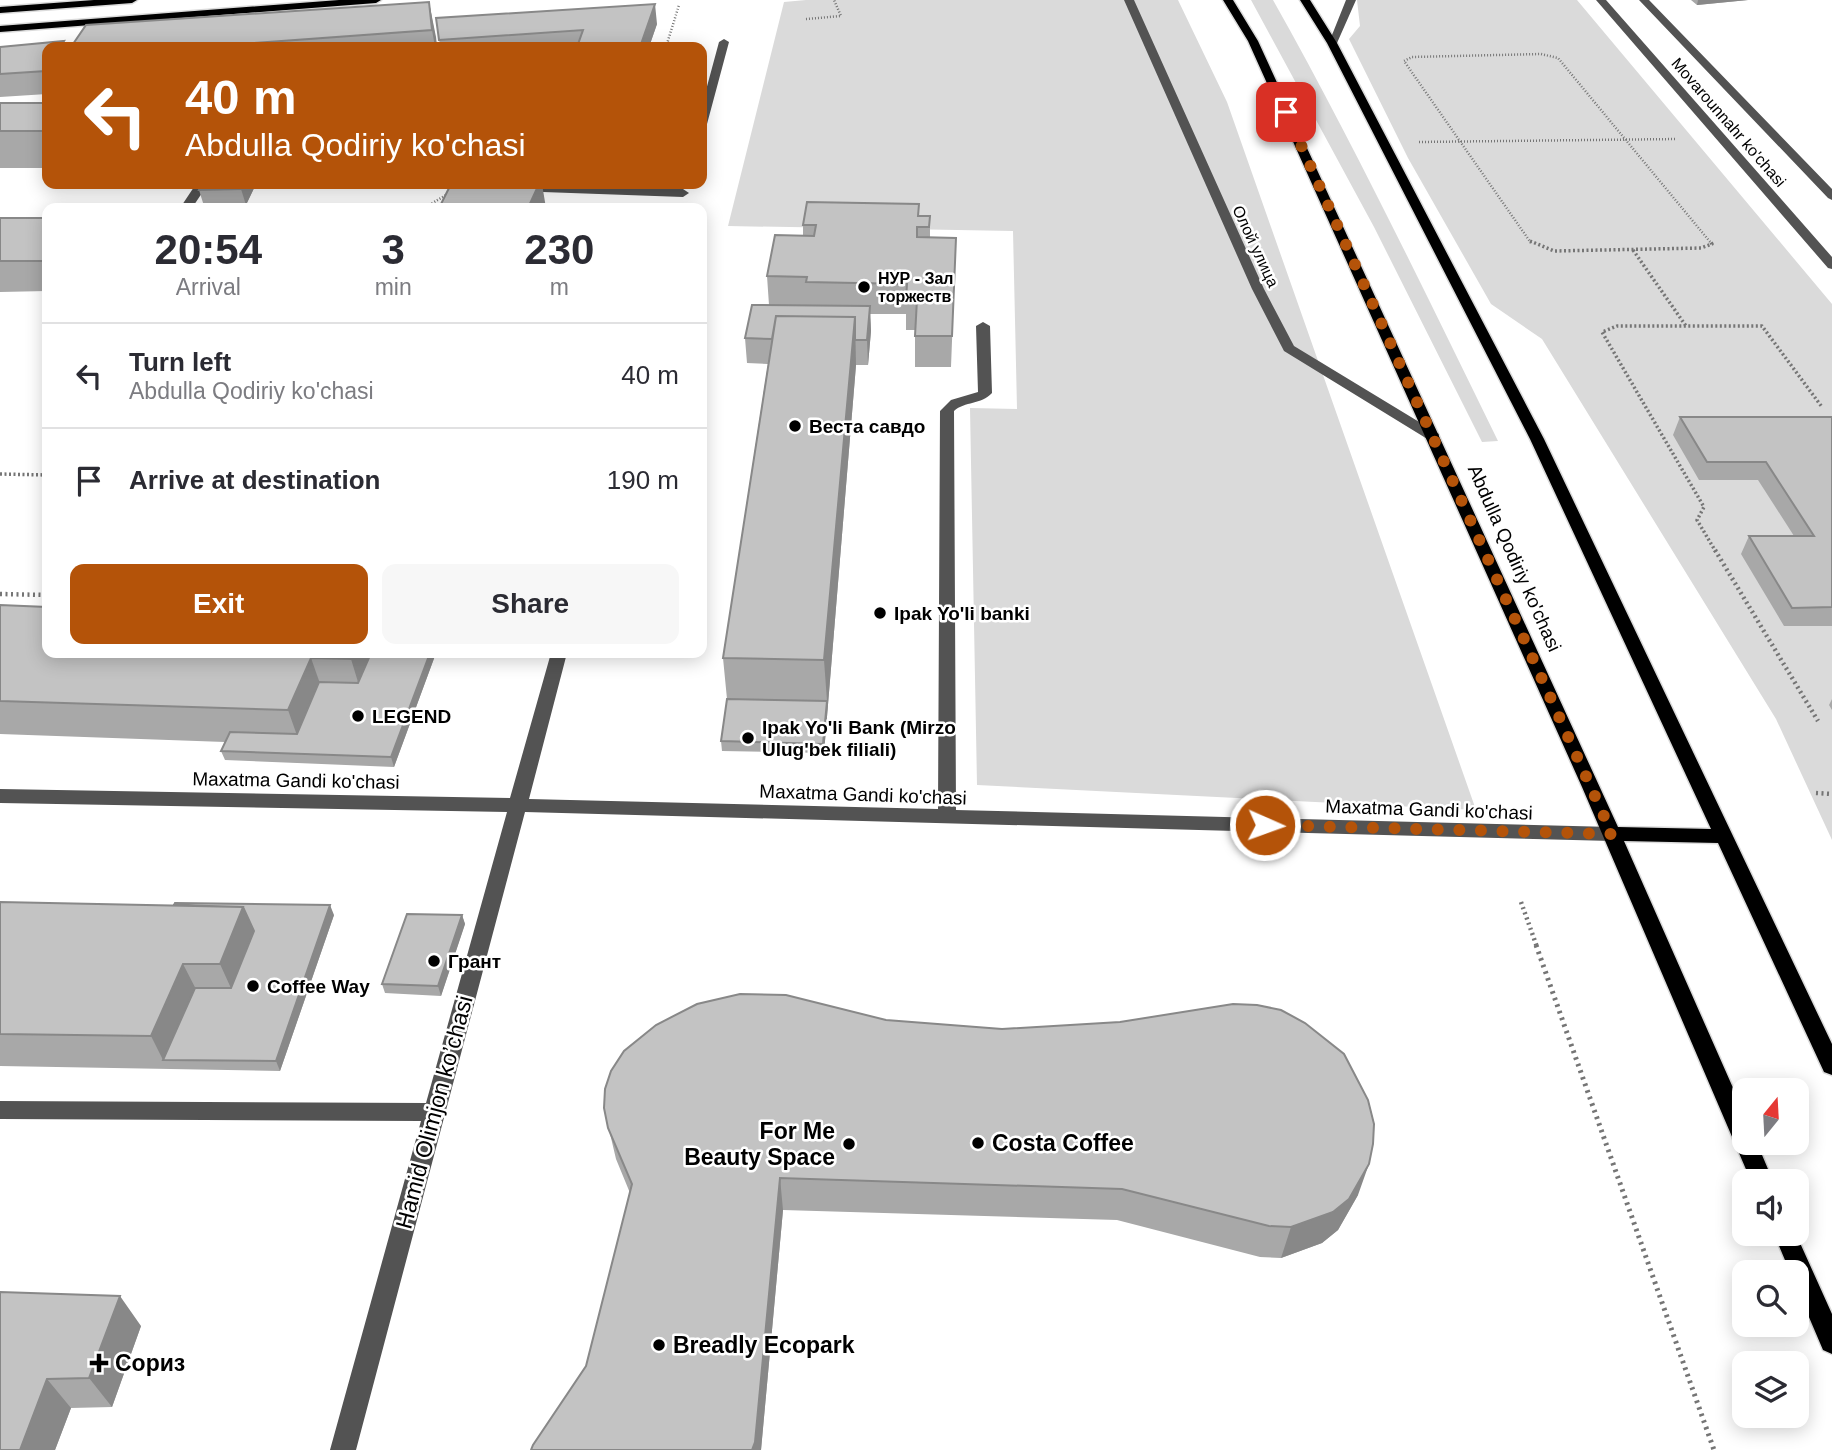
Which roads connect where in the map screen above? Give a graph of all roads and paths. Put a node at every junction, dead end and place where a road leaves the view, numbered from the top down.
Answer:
1 (132, 0) edge
2 (376, 0) edge
3 (834, 0) edge
4 (1129, 0) edge
5 (1228, 0) edge
6 (1305, 0) edge
7 (1351, 0) edge
8 (1601, 0) edge
9 (1644, 0) edge
10 (679, 5) dead end
11 (0, 10) edge
12 (806, 19) dead end
13 (100, 21) junction
14 (0, 29) edge
15 (88, 38) edge
16 (668, 42) edge
17 (724, 42) dead end
18 (1332, 43) junction
19 (707, 105) edge
20 (1722, 139) junction
21 (1626, 140) junction
22 (1461, 141) junction
23 (1384, 143) junction
24 (457, 189) edge
25 (1832, 196) edge
26 (433, 203) edge
27 (1632, 249) junction
28 (1832, 265) edge
29 (983, 326) dead end
30 (1686, 326) junction
31 (1822, 407) dead end
32 (1434, 437) junction
33 (0, 474) edge
34 (42, 475) edge
35 (0, 594) edge
36 (42, 595) edge
37 (558, 658) edge
38 (1818, 721) dead end
39 (1816, 793) dead end
40 (1832, 794) edge
41 (0, 796) edge
42 (517, 805) junction
43 (947, 817) junction
44 (1612, 834) junction
45 (1724, 836) junction
46 (1521, 902) dead end
47 (1832, 1066) edge
48 (0, 1110) edge
49 (435, 1112) junction
50 (1732, 1112) edge
51 (1790, 1246) edge
52 (1832, 1342) edge
53 (343, 1450) edge
54 (1714, 1450) edge

1 - 11 main road
2 - 13 main road
3 - 12 path
4 - 32 street, Олой улица
5 - 32 main road, Abdulla Qodiriy ko'chasi
6 - 18 main road
7 - 18 street
8 - 20 street, Movarounnahr ko'chasi
9 - 25 street, Movarounnahr ko'chasi
10 - 16 path
13 - 14 main road
13 - 15 street
17 - 19 street
18 - 23 main road
20 - 21 path
20 - 28 street, Movarounnahr ko'chasi
21 - 22 path
21 - 22 path
21 - 27 path
22 - 23 path
22 - 27 path
23 - 45 main road
24 - 26 path
27 - 30 path
29 - 43 street
30 - 31 path
30 - 38 path
32 - 44 main road, Abdulla Qodiriy ko'chasi
33 - 34 path
35 - 36 path
37 - 42 street, Hamid Olimjon ko’chasi
39 - 40 path
41 - 42 street, Maxatma Gandi ko'chasi
42 - 43 street, Maxatma Gandi ko'chasi
42 - 49 street, Hamid Olimjon ko’chasi
43 - 44 street, Maxatma Gandi ko'chasi
44 - 45 main road, Maxatma Gandi ko'chasi
44 - 50 main road, Abdulla Qodiriy ko'chasi
45 - 47 main road
46 - 54 path
48 - 49 street
49 - 53 street, Hamid Olimjon ko’chasi
51 - 52 main road

